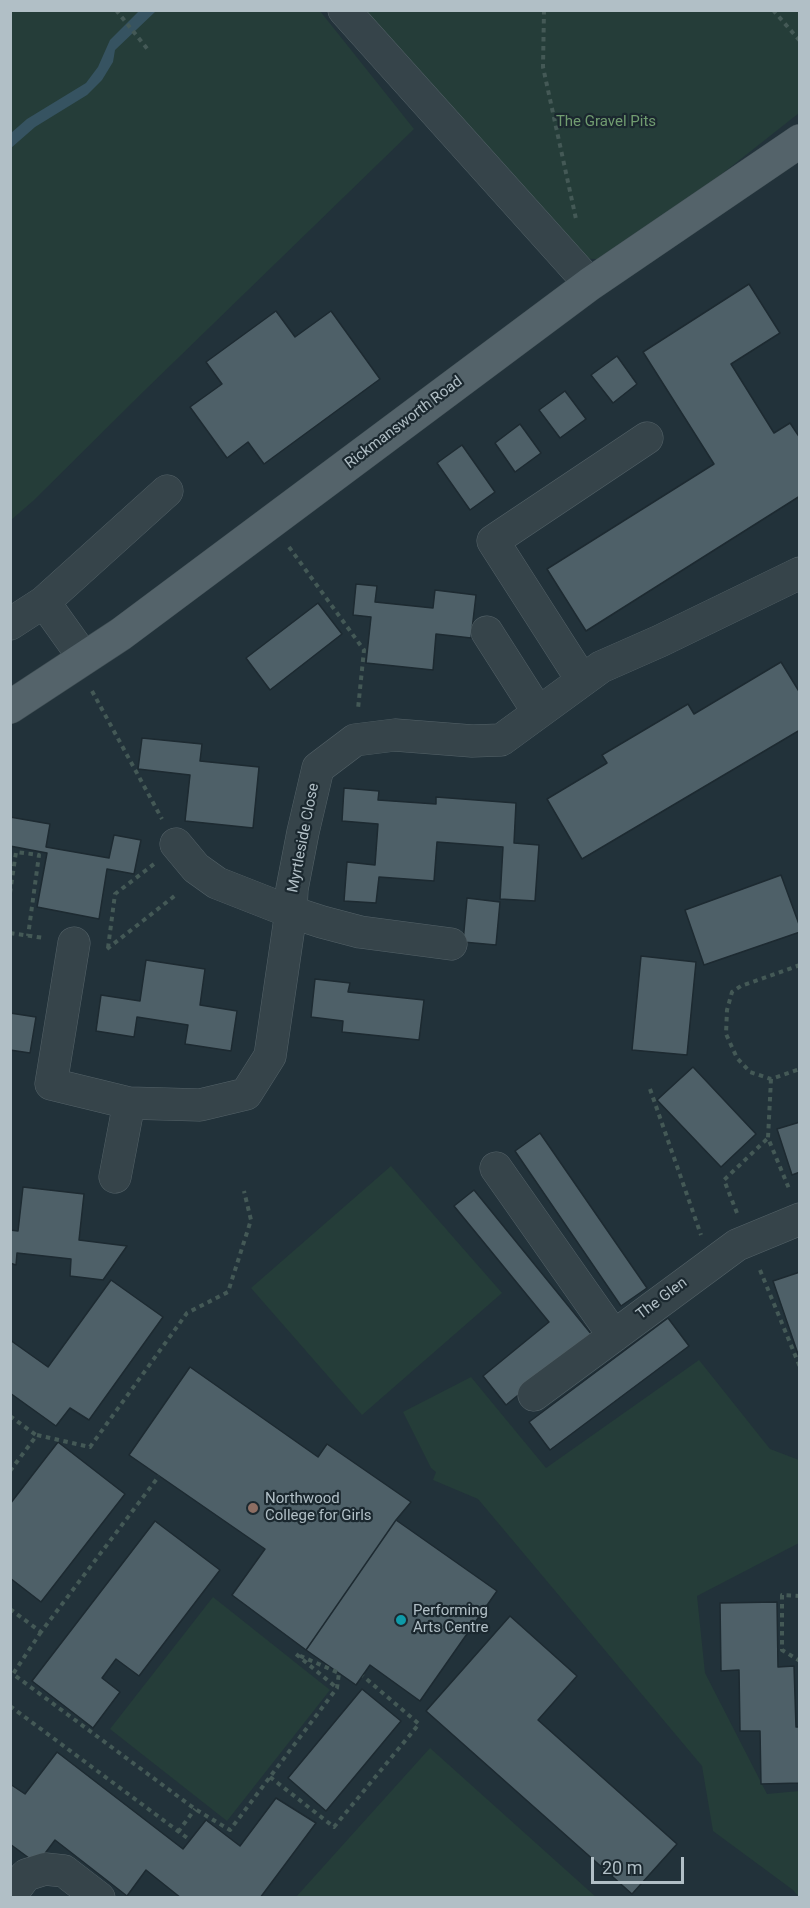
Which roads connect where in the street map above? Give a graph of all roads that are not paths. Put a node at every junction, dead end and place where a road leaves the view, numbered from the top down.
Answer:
1 (344, 10) edge
2 (800, 141) edge
3 (590, 284) junction
4 (647, 438) dead end
5 (167, 491) dead end
6 (800, 573) edge
7 (44, 602) junction
8 (10, 624) edge
9 (487, 632) dead end
10 (81, 661) junction
11 (582, 680) junction
12 (10, 707) edge
13 (538, 712) junction
14 (176, 844) road end
15 (291, 912) junction
16 (74, 943) road end
17 (451, 944) dead end
18 (129, 1103) junction
19 (496, 1168) dead end
20 (115, 1177) dead end
21 (795, 1205) edge
22 (614, 1336) junction
23 (534, 1395) dead end
24 (10, 1896) edge
25 (99, 1898) edge

1 - 3 street
2 - 3 main road, Rickmansworth Road
3 - 10 main road, Rickmansworth Road
4 - 11 street
5 - 7 street
6 - 11 street, Myrtleside Close
7 - 8 street
7 - 10 street
9 - 13 street
10 - 12 main road, Rickmansworth Road
11 - 13 street, Myrtleside Close
13 - 15 street, Myrtleside Close
14 - 15 street
15 - 17 street
15 - 18 street, Myrtleside Close
16 - 18 street, Myrtleside Close
18 - 20 street
19 - 22 street
21 - 22 street, The Glen
22 - 23 street, The Glen
24 - 25 street

